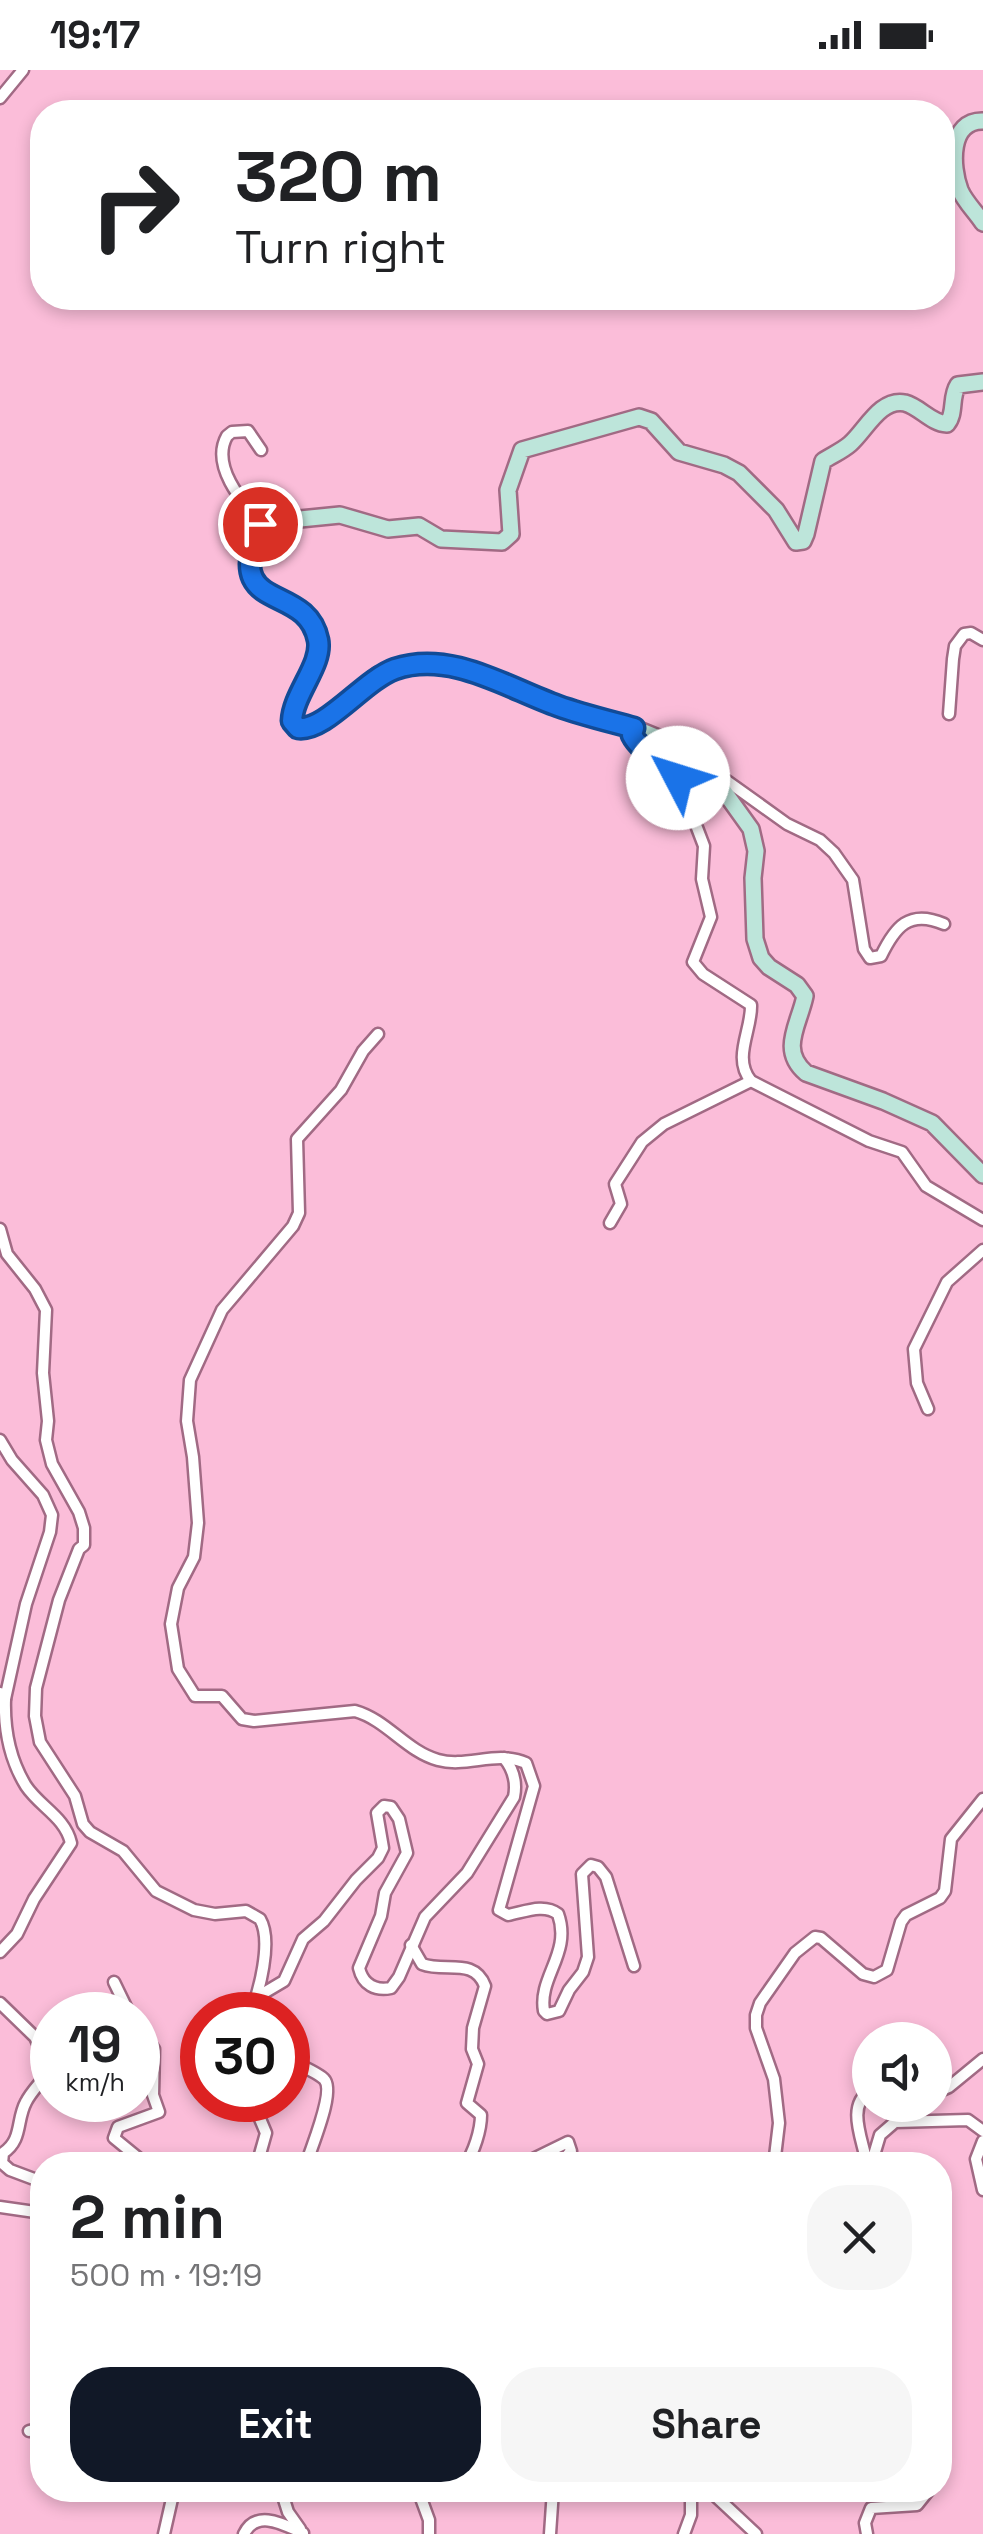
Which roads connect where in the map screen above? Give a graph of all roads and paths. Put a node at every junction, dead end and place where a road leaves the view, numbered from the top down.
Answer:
1 (23, 70) edge
2 (0, 98) edge
3 (983, 121) edge
4 (983, 223) edge
5 (983, 382) edge
6 (261, 450) dead end
7 (260, 524) junction
8 (983, 640) edge
9 (949, 714) dead end
10 (634, 728) junction
11 (710, 764) junction
12 (944, 924) dead end
13 (378, 1034) dead end
14 (751, 1080) junction
15 (983, 1175) edge
16 (983, 1220) edge
17 (610, 1223) dead end
18 (0, 1229) edge
19 (983, 1250) edge
20 (928, 1409) dead end
21 (0, 1440) edge
22 (3, 1696) edge
23 (504, 1758) junction
24 (983, 1799) edge
25 (411, 1945) junction
26 (0, 1952) edge
27 (634, 1966) dead end
28 (114, 1982) dead end
29 (119, 1992) edge
30 (258, 1992) edge
31 (267, 1992) edge
32 (0, 2004) edge
33 (983, 2059) edge
34 (310, 2072) edge
35 (952, 2085) edge
36 (126, 2122) edge
37 (261, 2122) edge
38 (859, 2122) edge
39 (983, 2131) edge
40 (983, 2141) edge
41 (132, 2152) edge
42 (260, 2152) edge
43 (309, 2152) edge
44 (471, 2152) edge
45 (548, 2152) edge
46 (570, 2152) edge
47 (776, 2152) edge
48 (866, 2152) edge
49 (874, 2152) edge
50 (30, 2178) edge
51 (983, 2190) edge
52 (0, 2207) edge
53 (30, 2211) edge
54 (171, 2502) edge
55 (285, 2502) edge
56 (422, 2502) edge
57 (553, 2502) edge
58 (691, 2502) edge
59 (721, 2502) edge
60 (919, 2502) edge
61 (303, 2533) edge
62 (164, 2534) edge
63 (244, 2534) edge
64 (429, 2534) edge
65 (550, 2534) edge
66 (684, 2534) edge
67 (756, 2534) edge
68 (867, 2534) edge

1 - 2 street
3 - 4 street
5 - 7 street
6 - 7 street
7 - 10 street
8 - 9 street
10 - 11 street
10 - 14 street
11 - 12 street
11 - 15 street
13 - 23 street
14 - 16 street
14 - 17 street
18 - 30 street
19 - 20 street
21 - 22 street
22 - 26 street
23 - 25 street
23 - 27 street
24 - 47 street
25 - 31 street
25 - 44 street
28 - 29 street
32 - 50 street
33 - 35 street
34 - 43 street
36 - 41 street
37 - 42 street
38 - 48 street
39 - 49 street
40 - 51 street
45 - 46 street
52 - 53 street
54 - 62 street
55 - 61 street
56 - 64 street
57 - 65 street
58 - 66 street
59 - 67 street
60 - 68 street
61 - 63 street

